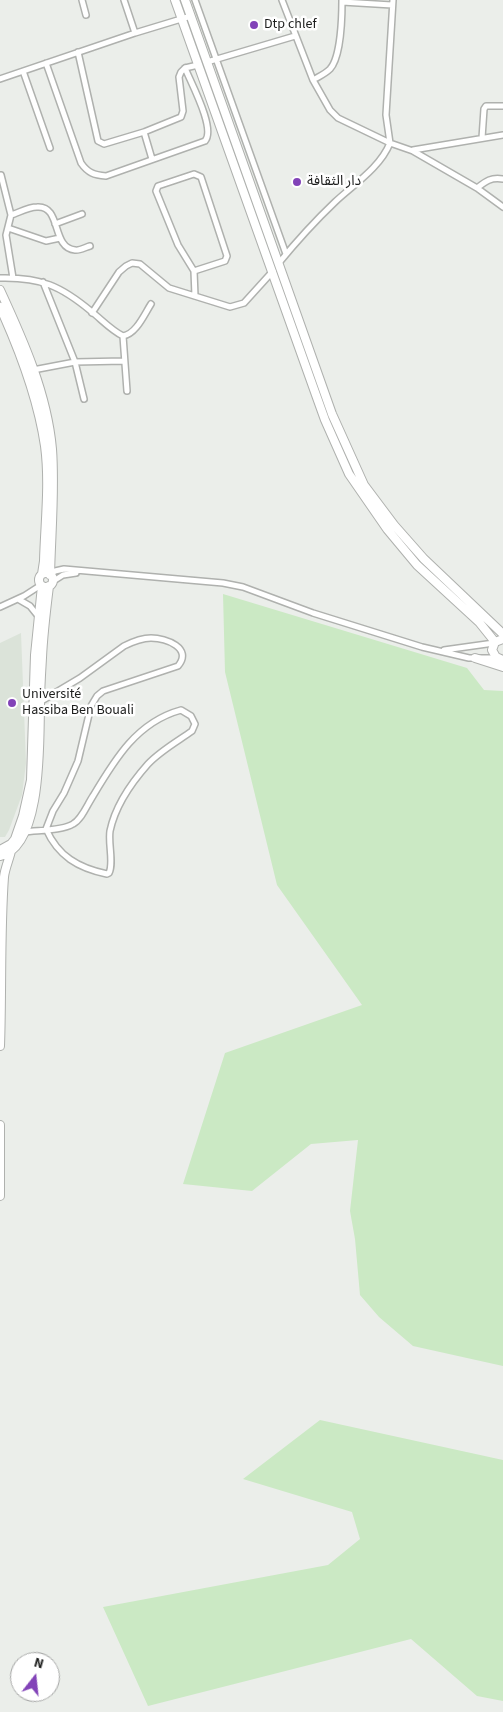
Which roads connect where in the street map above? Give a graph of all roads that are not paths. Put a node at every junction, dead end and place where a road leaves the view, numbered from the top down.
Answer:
1 (82, 0) edge
2 (124, 0) edge
3 (176, 0) edge
4 (184, 0) edge
5 (195, 0) edge
6 (282, 0) edge
7 (342, 1) edge
8 (393, 2) edge
9 (86, 15) dead end
10 (191, 16) junction
11 (182, 18) junction
12 (135, 32) junction
13 (295, 36) junction
14 (78, 52) junction
15 (211, 61) junction
16 (46, 63) junction
17 (198, 65) junction
18 (185, 68) junction
19 (23, 71) junction
20 (0, 79) edge
21 (313, 80) junction
22 (503, 106) edge
23 (144, 132) junction
24 (503, 135) edge
25 (482, 138) junction
26 (390, 143) junction
27 (50, 148) dead end
28 (413, 150) junction
29 (152, 159) junction
30 (1, 175) edge
31 (503, 179) edge
32 (477, 188) junction
33 (503, 207) edge
34 (82, 214) dead end
35 (10, 215) junction
36 (55, 224) junction
37 (8, 228) junction
38 (3, 234) edge
39 (60, 238) junction
40 (90, 246) dead end
41 (286, 254) junction
42 (278, 264) junction
43 (194, 271) junction
44 (272, 272) junction
45 (0, 278) edge
46 (13, 278) junction
47 (42, 282) junction
48 (0, 290) edge
49 (195, 296) junction
50 (151, 304) dead end
51 (0, 307) edge
52 (92, 313) junction
53 (123, 336) junction
54 (124, 361) junction
55 (75, 362) junction
56 (33, 370) junction
57 (127, 391) dead end
58 (84, 399) dead end
59 (352, 471) junction
60 (50, 476) junction
61 (47, 580) junction
62 (18, 599) junction
63 (0, 607) edge
64 (38, 616) junction
65 (503, 634) edge
66 (503, 639) edge
67 (495, 642) junction
68 (441, 650) junction
69 (38, 655) junction
70 (475, 658) junction
71 (500, 659) edge
72 (503, 667) edge
73 (37, 703) junction
74 (46, 829) junction
75 (21, 831) junction
76 (11, 848) junction
77 (0, 850) edge
78 (0, 856) edge
79 (0, 1046) edge
80 (0, 1125) edge
81 (0, 1196) edge

1 - 9 street
2 - 12 street
3 - 11 main road
4 - 10 main road
5 - 15 street
6 - 13 street
7 - 8 street
7 - 21 street
8 - 26 street
10 - 11 street
10 - 15 main road
11 - 12 street
11 - 17 main road
12 - 14 street
13 - 15 street
13 - 21 street
14 - 16 street
14 - 23 street
15 - 41 street
15 - 42 main road
16 - 19 street
16 - 29 street
17 - 18 street
17 - 44 main road
18 - 23 street
18 - 29 street
19 - 20 street
19 - 27 street
21 - 26 street
22 - 25 street
23 - 29 street
24 - 25 street
25 - 28 street
26 - 28 street
26 - 41 street
28 - 32 street
30 - 35 street
31 - 32 street
32 - 33 street
34 - 36 street
35 - 36 street
35 - 37 street
36 - 39 street
37 - 38 street
37 - 39 street
38 - 46 street
39 - 40 street
41 - 42 street
42 - 44 street
42 - 59 main road
43 - 43 street
43 - 49 street
44 - 49 street
44 - 59 main road
45 - 46 street
46 - 47 street
47 - 52 street
47 - 55 street
48 - 56 main road
49 - 52 street
50 - 53 street
51 - 60 main road
52 - 53 street
53 - 54 street
54 - 55 street
54 - 57 street
55 - 56 street
55 - 58 street
56 - 60 main road
59 - 65 main road
59 - 67 main road
60 - 61 main road
61 - 62 street
61 - 64 main road
61 - 68 street
61 - 69 main road
62 - 63 street
62 - 64 street
64 - 69 main road
66 - 67 main road
67 - 68 street
67 - 71 main road
68 - 70 street
69 - 73 main road
70 - 71 street
70 - 72 main road
73 - 74 street
73 - 75 main road
74 - 74 street
74 - 75 street
75 - 76 main road
76 - 77 main road
76 - 78 main road
76 - 79 main road
80 - 81 main road

